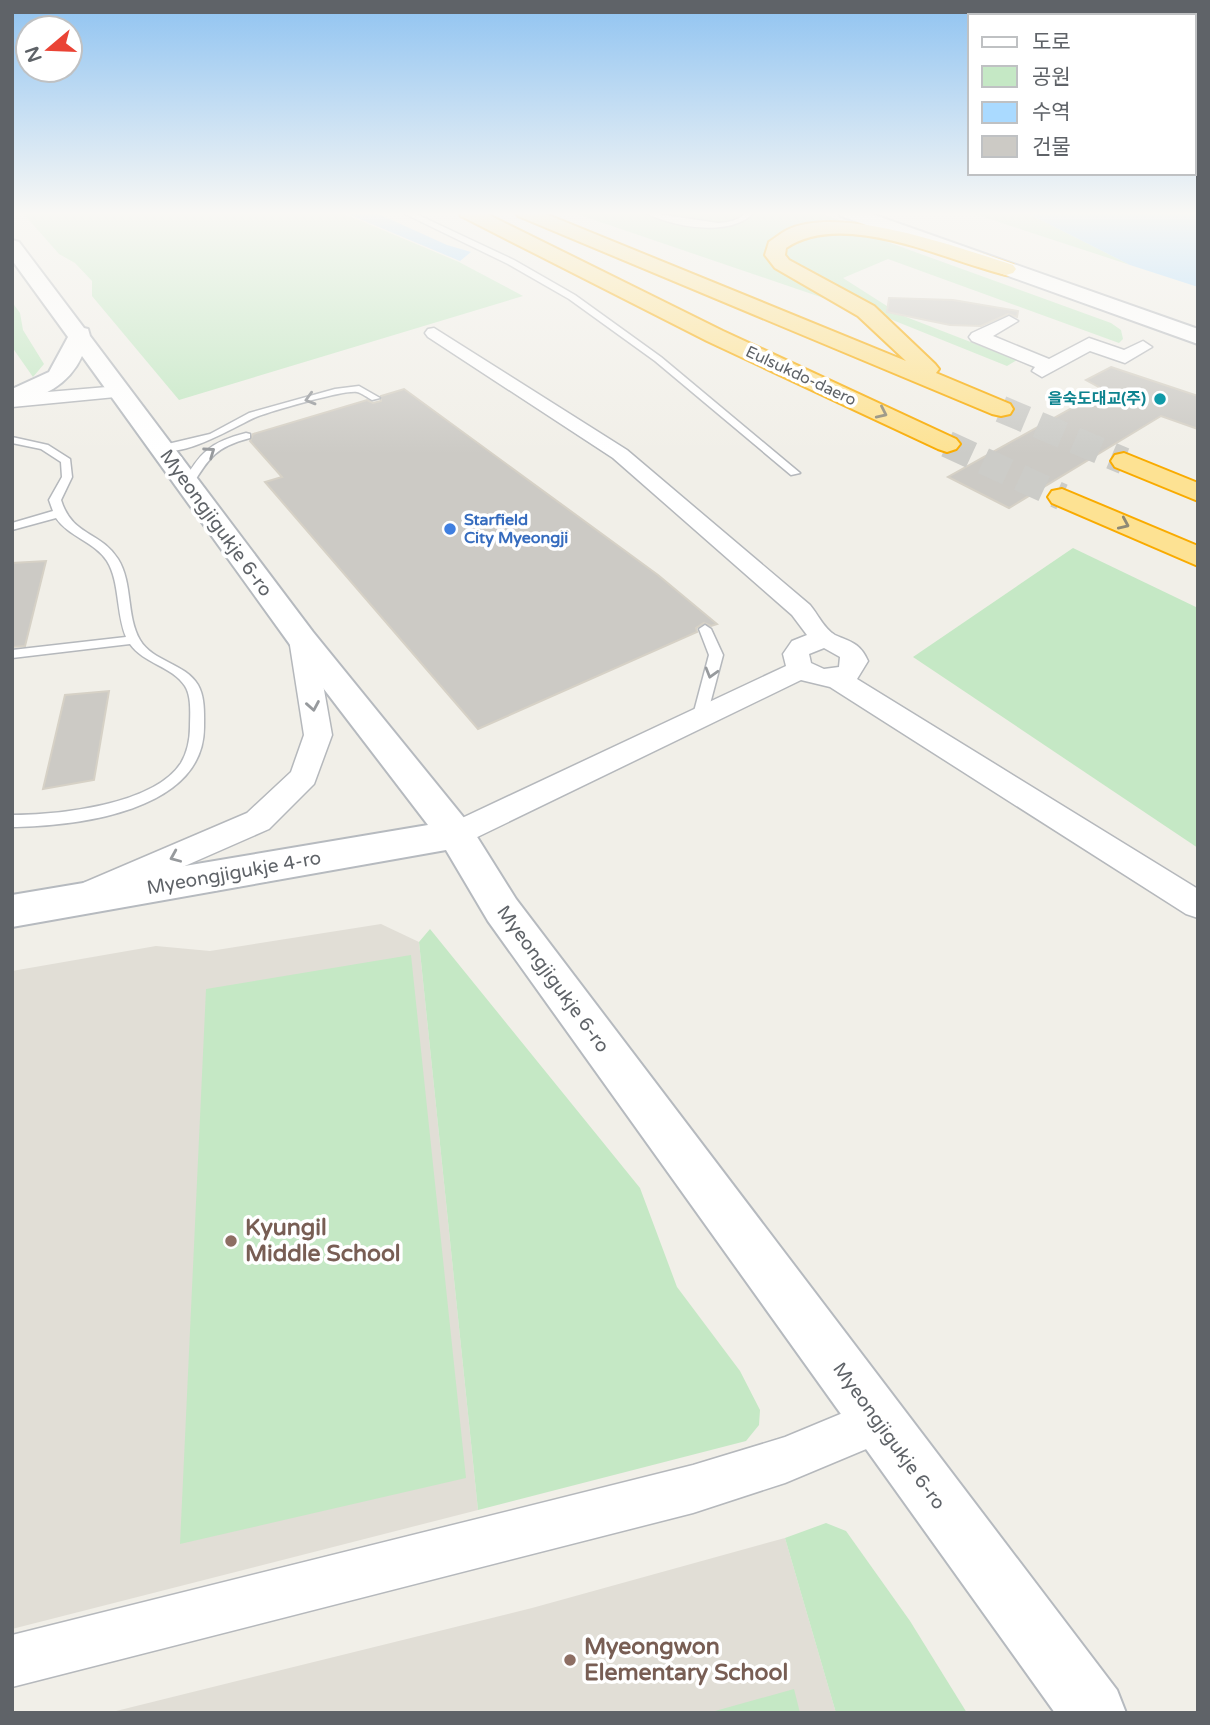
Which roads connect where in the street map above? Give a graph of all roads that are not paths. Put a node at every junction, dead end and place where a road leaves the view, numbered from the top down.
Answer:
1 (48, 292) edge
2 (564, 292) edge
3 (630, 292) edge
4 (719, 292) edge
5 (833, 292) edge
6 (1072, 292) edge
7 (1085, 297) junction
8 (1009, 321) dead end
9 (434, 333) dead end
10 (80, 334) junction
11 (1198, 337) edge
12 (1143, 347) junction
13 (1198, 348) edge
14 (944, 386) junction
15 (119, 392) junction
16 (375, 398) dead end
17 (12, 399) edge
18 (1001, 409) tunnel mouth
19 (246, 436) dead end
20 (12, 440) edge
21 (947, 444) tunnel mouth
22 (160, 447) junction
23 (1124, 461) tunnel mouth
24 (795, 473) dead end
25 (187, 485) junction
26 (1198, 493) edge
27 (1062, 497) tunnel mouth
28 (60, 513) junction
29 (12, 527) edge
30 (1198, 557) edge
31 (705, 629) dead end
32 (302, 639) junction
33 (133, 640) junction
34 (824, 640) junction
35 (12, 654) edge
36 (802, 669) junction
37 (836, 678) junction
38 (699, 719) junction
39 (12, 821) edge
40 (456, 834) junction
41 (70, 902) junction
42 (1198, 905) edge
43 (12, 911) edge
44 (879, 1422) junction
45 (12, 1661) edge
46 (1094, 1713) edge

1 - 10 street, Myeongjigukje 6-ro
2 - 24 lane
3 -> 21 highway, Eulsukdo-daero
4 - 14 highway
5 - 14 highway
6 - 7 street
7 - 11 street
7 - 12 street
8 - 12 street
9 - 34 street
10 - 15 street, Myeongjigukje 6-ro
10 - 17 street
12 - 13 street
14 - 18 highway
15 - 17 street
15 - 22 street, Myeongjigukje 6-ro
16 -> 22 lane
25 -> 19 lane
20 - 28 lane
22 - 25 street, Myeongjigukje 6-ro
23 - 26 highway
25 - 32 street, Myeongjigukje 6-ro
27 -> 30 highway
28 - 29 lane
28 - 33 lane
31 -> 38 lane
32 - 40 street, Myeongjigukje 6-ro
32 -> 41 street
33 - 35 lane
33 - 39 lane
34 - 36 street
34 - 37 street
36 - 37 street
36 - 38 street
37 - 42 street
38 - 40 street
40 - 41 street, Myeongjigukje 4-ro
40 - 44 street, Myeongjigukje 6-ro
41 - 43 street, Myeongjigukje 4-ro
44 - 45 street
44 - 46 street, Myeongjigukje 6-ro

